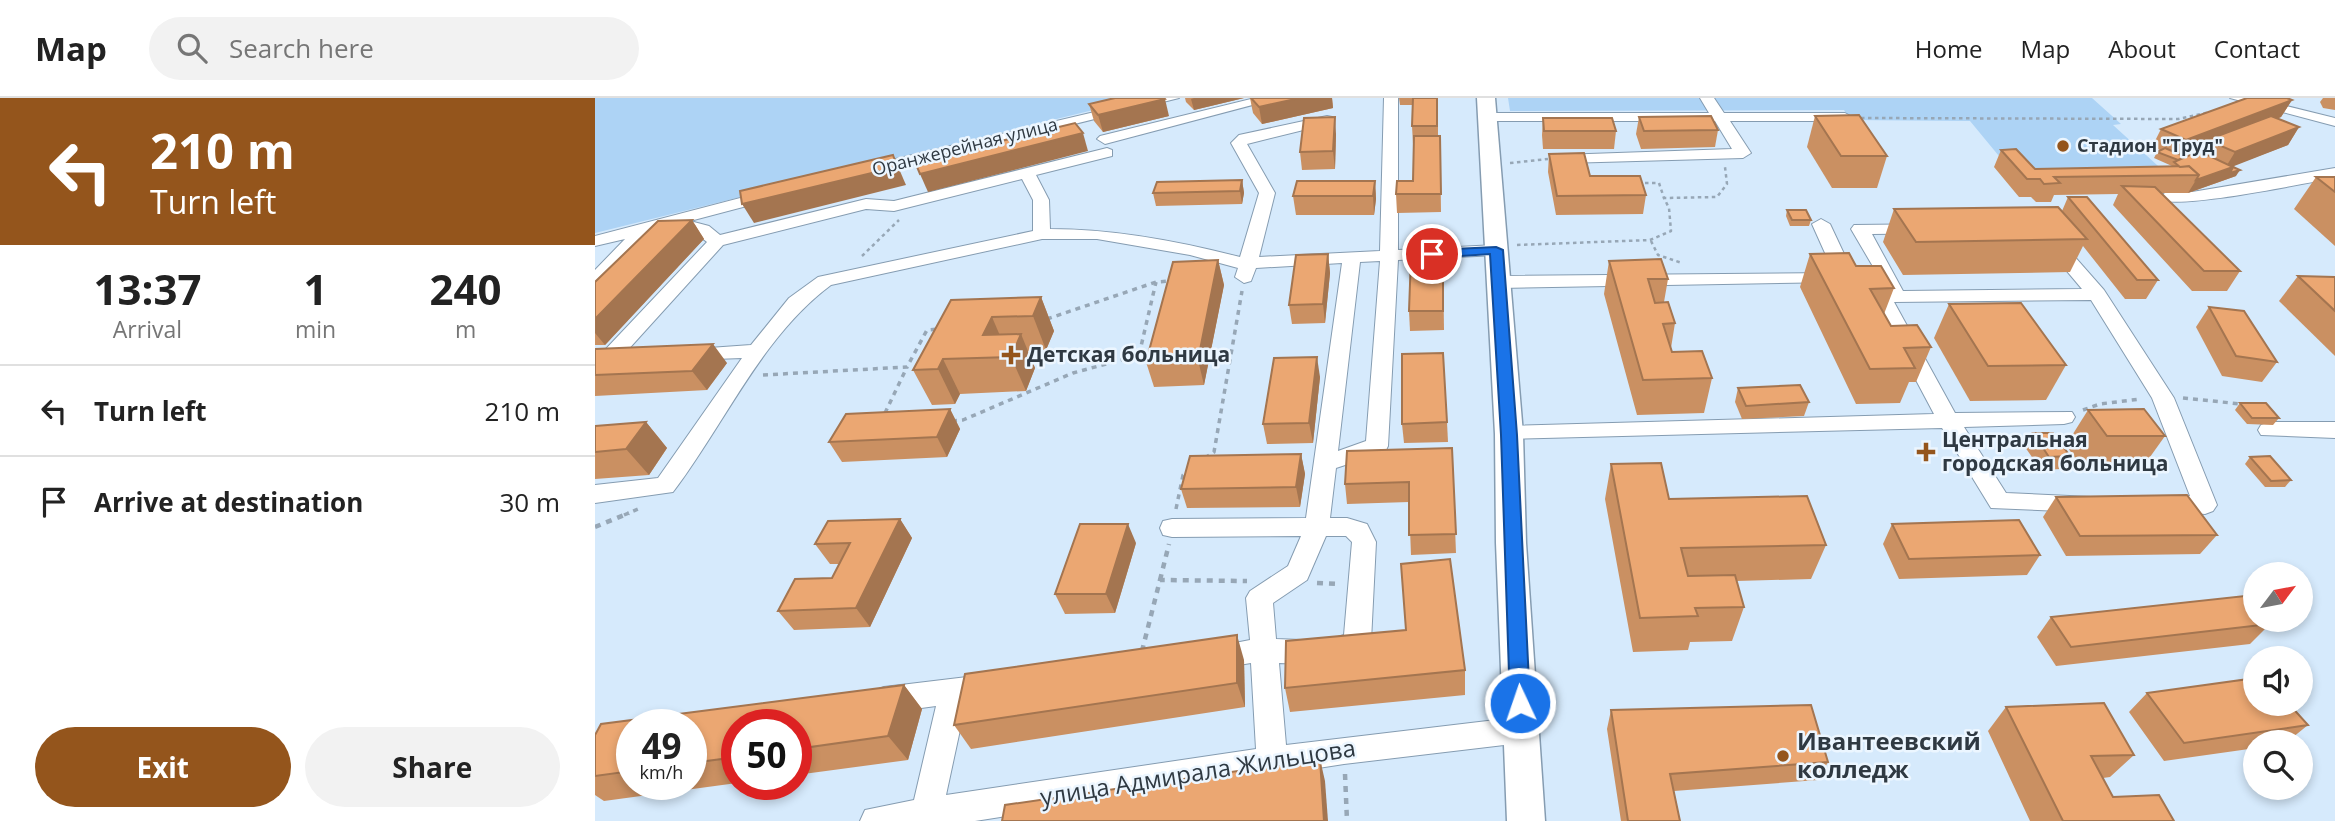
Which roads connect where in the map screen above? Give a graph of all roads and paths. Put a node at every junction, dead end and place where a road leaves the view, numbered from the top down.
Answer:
1 (1272, 98) edge
2 (1391, 98) edge
3 (1707, 98) edge
4 (2237, 98) edge
5 (1169, 99) edge
6 (1487, 107) edge
7 (2215, 111) edge
8 (1720, 116) junction
9 (1849, 118) joint
10 (1183, 120) junction
11 (1327, 120) edge
12 (2335, 121) edge
13 (1743, 153) junction
14 (1565, 158) joint
15 (1762, 158) dead end
16 (1491, 169) junction
17 (1027, 173) junction
18 (2335, 173) edge
19 (2304, 176) junction
20 (844, 177) edge
21 (1631, 183) edge
22 (791, 190) edge
23 (2325, 192) edge
24 (1664, 198) junction
25 (2165, 198) edge
26 (668, 221) junction
27 (1821, 225) dead end
28 (643, 229) junction
29 (1042, 234) junction
30 (595, 241) edge
31 (717, 241) junction
32 (1506, 248) junction
33 (1352, 257) junction
34 (1389, 257) junction
35 (1247, 270) junction
36 (1846, 278) junction
37 (595, 281) edge
38 (1181, 281) edge
39 (1156, 282) junction
40 (1499, 282) junction
41 (2097, 293) junction
42 (1882, 297) junction
43 (1046, 319) dead end
44 (940, 328) edge
45 (757, 351) junction
46 (663, 355) edge
47 (636, 357) edge
48 (602, 358) edge
49 (907, 367) junction
50 (757, 376) dead end
51 (2064, 417) dead end
52 (949, 421) edge
53 (1949, 421) junction
54 (880, 425) edge
55 (2269, 430) dead end
56 (2335, 430) edge
57 (1509, 435) junction
58 (1203, 459) edge
59 (1327, 463) junction
60 (1193, 467) edge
61 (595, 494) edge
62 (2109, 503) edge
63 (2136, 504) edge
64 (1172, 528) junction
65 (1317, 528) junction
66 (1160, 580) junction
67 (1281, 582) junction
68 (1361, 585) junction
69 (1264, 650) junction
70 (1183, 661) edge
71 (1139, 663) edge
72 (1021, 682) edge
73 (954, 691) junction
74 (858, 703) edge
75 (1521, 730) junction
76 (1344, 750) junction
77 (1272, 763) junction
78 (940, 815) edge
79 (876, 821) edge
80 (1347, 821) edge
81 (1525, 821) edge

1 - 10 street
2 - 34 street
3 - 8 street
4 - 12 street
5 - 10 street
5 - 20 street, Оранжерейная улица
6 - 8 street
6 - 16 main road
7 - 9 path
8 - 9 street
8 - 13 lane
10 - 17 street
11 - 35 street
13 - 14 lane
13 - 15 lane
13 - 24 path
14 - 16 path
16 - 32 main road
17 - 29 street
17 - 31 street
18 - 19 street
19 - 23 street
19 - 25 street
21 - 24 path
22 - 26 street
24 - 32 path
26 - 28 street
26 - 31 street
27 - 36 street
28 - 30 street
28 - 37 street
29 - 35 street
29 - 45 street
31 - 48 street
32 - 34 street
32 - 40 main road
33 - 34 street
33 - 35 street
33 - 59 street
34 - 59 street
35 - 58 path
36 - 40 street
36 - 42 street
38 - 39 path
39 - 43 path
39 - 52 path
40 - 57 main road
41 - 42 street
41 - 42 street
41 - 63 street
42 - 53 street
44 - 49 path
45 - 46 street
45 - 61 street
47 - 48 street
49 - 50 path
49 - 54 path
51 - 53 street
53 - 57 street
53 - 62 street
55 - 56 street
57 - 75 main road
59 - 65 street
60 - 64 path
64 - 65 street
64 - 66 path
65 - 67 street
65 - 68 street
66 - 67 path
66 - 71 path
67 - 68 path
67 - 69 street
68 - 69 street
69 - 70 street
69 - 77 street
72 - 73 street
73 - 74 street
73 - 78 street
75 - 76 street, улица Адмирала Жильцова
75 - 81 main road
76 - 77 street, улица Адмирала Жильцова
76 - 80 path
77 - 78 street, улица Адмирала Жильцова
78 - 79 street, улица Адмирала Жильцова

